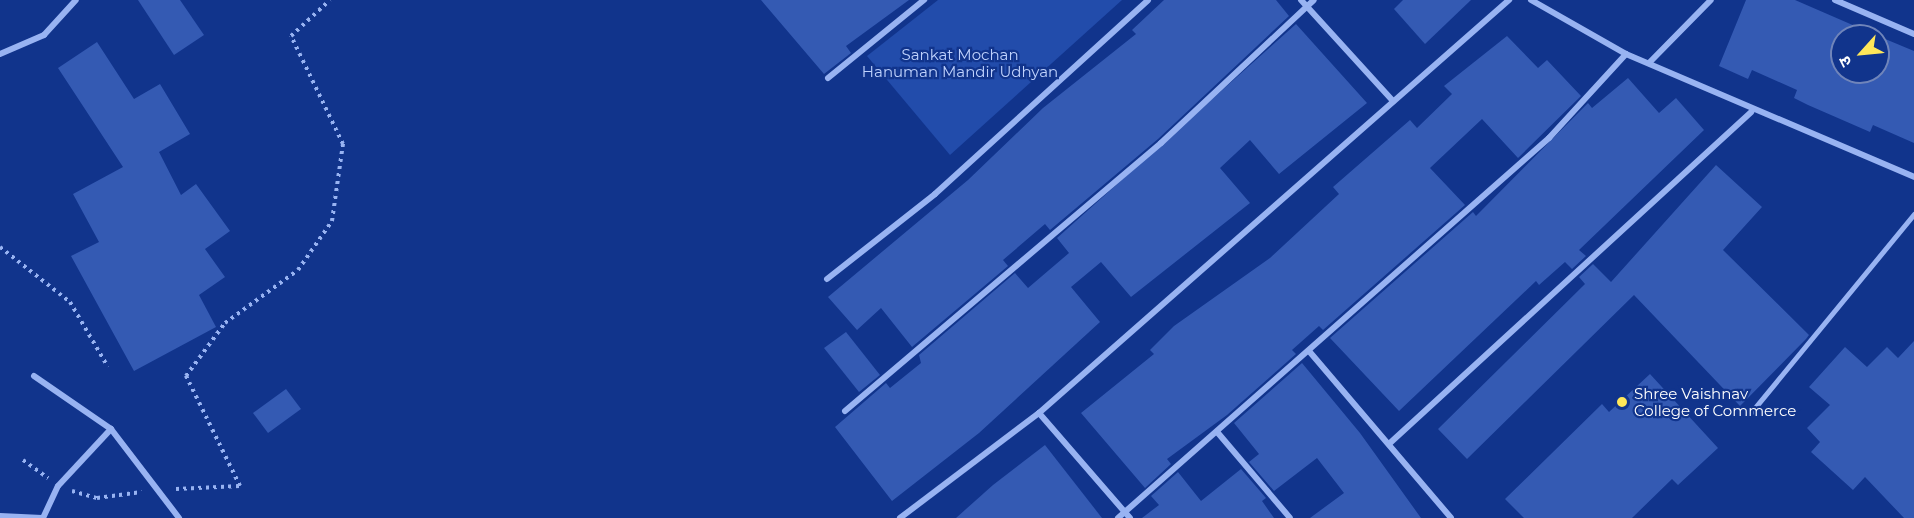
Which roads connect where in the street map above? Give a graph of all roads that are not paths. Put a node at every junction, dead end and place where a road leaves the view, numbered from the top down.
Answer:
1 (76, 0) edge
2 (924, 0) edge
3 (1301, 0) edge
4 (1314, 0) edge
5 (1509, 0) edge
6 (1531, 0) edge
7 (1711, 0) edge
8 (1835, 0) edge
9 (1146, 1) edge
10 (1307, 6) junction
11 (1914, 34) edge
12 (0, 54) edge
13 (1626, 54) junction
14 (1648, 63) junction
15 (828, 78) dead end
16 (1393, 101) junction
17 (1751, 112) junction
18 (1914, 177) edge
19 (1914, 214) edge
20 (827, 279) dead end
21 (1309, 351) junction
22 (34, 376) dead end
23 (845, 411) dead end
24 (1039, 413) junction
25 (1749, 415) dead end
26 (111, 429) junction
27 (1218, 433) junction
28 (1390, 443) junction
29 (1127, 515) edge
30 (0, 516) edge
31 (43, 518) edge
32 (179, 518) edge
33 (900, 518) edge
34 (1118, 518) edge
35 (1290, 518) edge
36 (1450, 518) edge

1 - 12 street
2 - 15 street
3 - 10 street
4 - 10 street
5 - 16 street
6 - 13 street
7 - 14 street
8 - 11 street
9 - 20 street
10 - 16 street
10 - 23 street
13 - 14 street
13 - 21 street
14 - 17 street
16 - 24 street
17 - 18 street
17 - 28 street
19 - 25 lane
21 - 27 street
21 - 28 street
22 - 26 street
24 - 29 street
24 - 33 street
26 - 31 street
26 - 32 street
27 - 29 street
27 - 35 street
28 - 36 street
29 - 34 street
30 - 31 street

